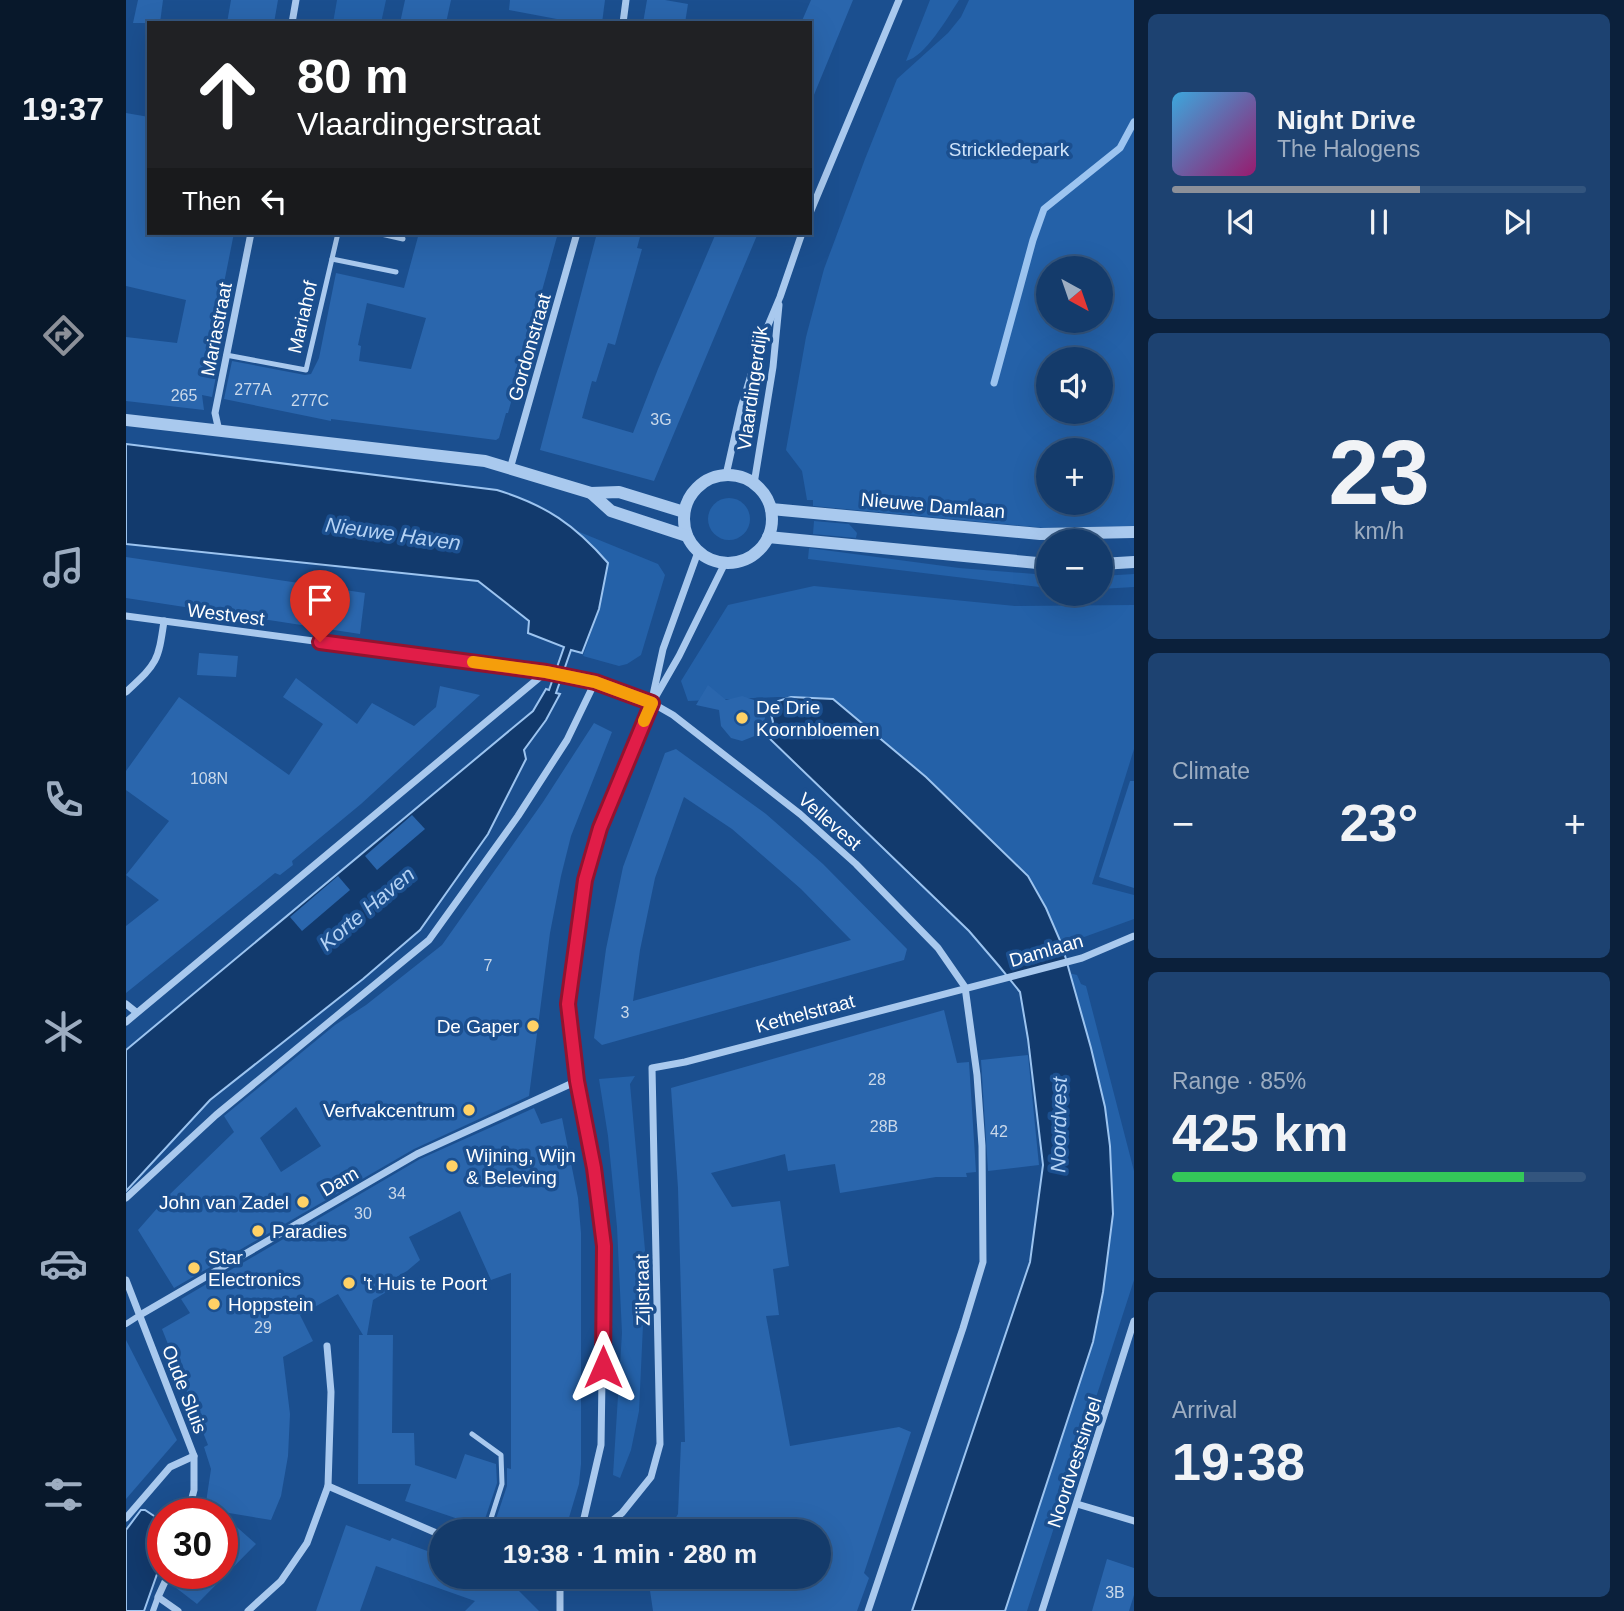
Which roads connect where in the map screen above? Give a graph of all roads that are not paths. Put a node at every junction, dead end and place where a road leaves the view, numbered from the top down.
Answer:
1 (296, 0) edge
2 (626, 0) edge
3 (899, 0) edge
4 (292, 21) edge
5 (622, 21) edge
6 (812, 208) edge
7 (251, 235) edge
8 (338, 235) edge
9 (386, 235) edge
10 (576, 235) edge
11 (801, 235) edge
12 (403, 239) dead end
13 (332, 260) junction
14 (396, 272) dead end
15 (780, 297) junction
16 (226, 355) junction
17 (126, 420) edge
18 (219, 431) junction
19 (510, 469) junction
20 (726, 475) junction
21 (754, 484) junction
22 (591, 493) junction
23 (771, 509) junction
24 (684, 512) junction
25 (1134, 532) edge
26 (687, 536) junction
27 (768, 537) junction
28 (698, 552) junction
29 (1134, 562) edge
30 (725, 563) junction
31 (1036, 563) edge
32 (1113, 563) edge
33 (126, 616) edge
34 (164, 621) junction
35 (546, 672) junction
36 (595, 682) junction
37 (126, 692) edge
38 (652, 703) junction
39 (1134, 936) edge
40 (965, 987) junction
41 (126, 1004) edge
42 (136, 1012) junction
43 (126, 1022) edge
44 (653, 1068) joint
45 (577, 1081) junction
46 (126, 1198) edge
47 (126, 1280) edge
48 (140, 1315) junction
49 (1134, 1321) edge
50 (126, 1324) edge
51 (327, 1346) dead end
52 (472, 1434) dead end
53 (194, 1456) junction
54 (328, 1486) junction
55 (192, 1498) edge
56 (1077, 1504) junction
57 (126, 1518) edge
58 (491, 1519) edge
59 (584, 1519) edge
60 (614, 1519) edge
61 (1134, 1521) edge
62 (429, 1530) edge
63 (162, 1589) edge
64 (560, 1589) edge
65 (158, 1597) junction
66 (153, 1611) edge
67 (178, 1611) edge
68 (248, 1611) edge
69 (560, 1611) edge
70 (868, 1611) edge
71 (1042, 1611) edge

1 - 4 street
2 - 5 street
3 - 6 street
7 - 16 street, Mariastraat
8 - 13 lane, Mariahof
9 - 12 lane
10 - 19 street, Gordonstraat
11 - 15 street, Vlaardingerdijk
13 - 14 lane
13 - 16 lane, Mariahof
15 - 20 street, Vlaardingerdijk
15 - 21 street, Vlaardingerdijk
16 - 18 street, Mariastraat
17 - 18 street
18 - 19 street
19 - 22 street
20 - 21 street
20 - 24 street
21 - 23 street
22 - 24 street
22 - 26 street
23 - 25 street, Nieuwe Damlaan
23 - 27 street
24 - 26 street
26 - 28 street
27 - 30 street
27 - 31 street
28 - 30 street
28 - 38 street
29 - 32 street
30 - 38 street
33 - 34 street, Westvest
34 - 35 street, Westvest
34 - 37 street
35 - 36 street, Westvest
35 - 42 street
36 - 38 street, Westvest
36 - 46 street
38 - 40 street, Vellevest
38 - 45 street
39 - 40 street, Damlaan
40 - 44 street, Kethelstraat
40 - 70 street
41 - 42 street
42 - 43 street
44 - 60 street, Zijlstraat
45 - 48 street, Dam
45 - 59 street
47 - 48 street, Oude Sluis
48 - 50 street, Dam
48 - 53 street, Oude Sluis
49 - 56 street, Noordvestsingel
51 - 54 street
52 - 58 lane
53 - 55 street, Oude Sluis
53 - 57 street
54 - 62 street
54 - 68 street
56 - 61 street
56 - 71 street, Noordvestsingel
63 - 65 street
64 - 69 street
65 - 66 street
65 - 67 street

